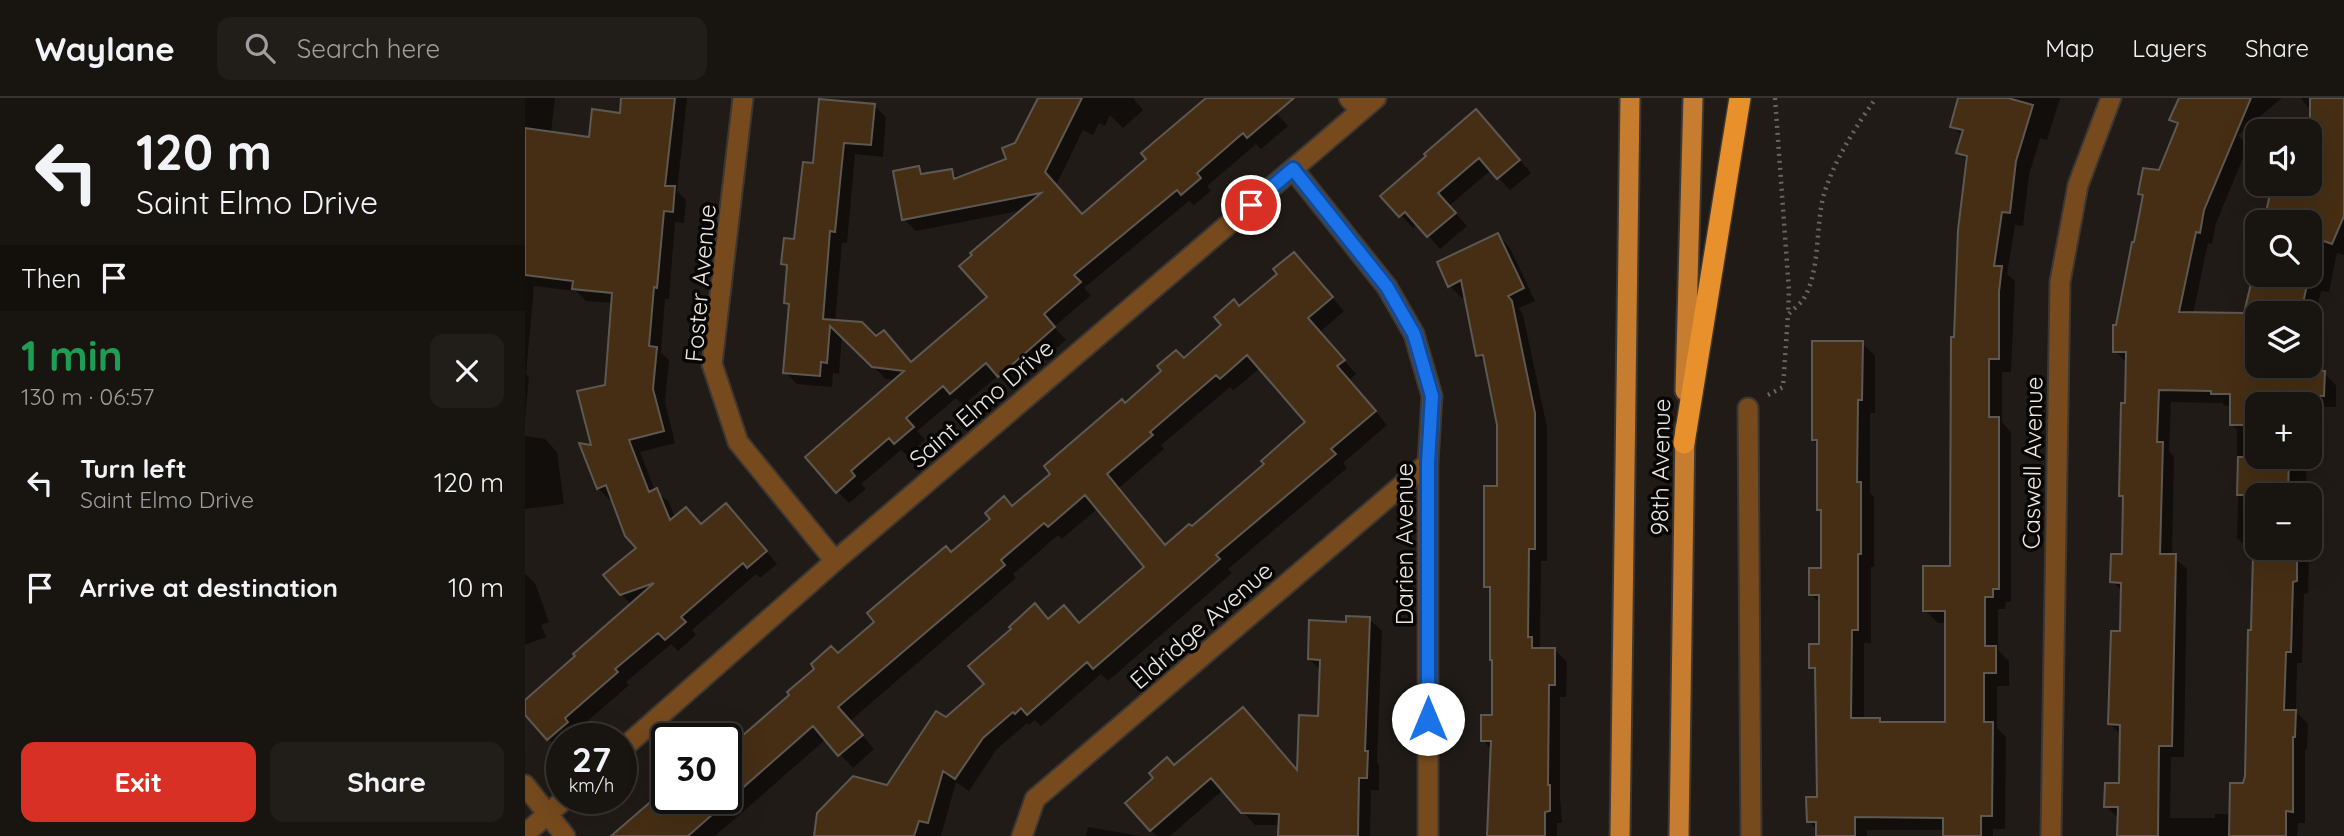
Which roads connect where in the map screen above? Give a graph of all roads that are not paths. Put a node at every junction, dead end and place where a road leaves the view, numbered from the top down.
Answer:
1 (743, 98) edge
2 (1376, 98) edge
3 (1630, 98) edge
4 (1693, 98) edge
5 (1740, 98) edge
6 (2111, 98) edge
7 (1355, 105) edge
8 (1293, 169) junction
9 (1748, 408) road end
10 (1684, 443) junction
11 (1428, 463) junction
12 (835, 561) junction
13 (637, 736) edge
14 (525, 785) edge
15 (546, 811) edge
16 (548, 814) joint
17 (525, 834) edge
18 (565, 836) edge
19 (1021, 836) edge
20 (1428, 836) edge
21 (1620, 836) edge
22 (1679, 836) edge
23 (1751, 836) edge
24 (2051, 836) edge

1 - 12 street, Foster Avenue
2 - 7 street, Saint Elmo Drive
3 - 21 main road, 98th Avenue
4 - 10 main road, 98th Avenue
5 - 10 highway
6 - 24 street, Caswell Avenue
7 - 8 street, Saint Elmo Drive
8 - 11 street, Darien Avenue
8 - 12 street, Saint Elmo Drive
9 - 23 street
10 - 22 main road, 98th Avenue
11 - 19 street, Eldridge Avenue
11 - 20 street, Darien Avenue
12 - 13 street, Saint Elmo Drive
14 - 15 street
16 - 17 street
16 - 18 street

